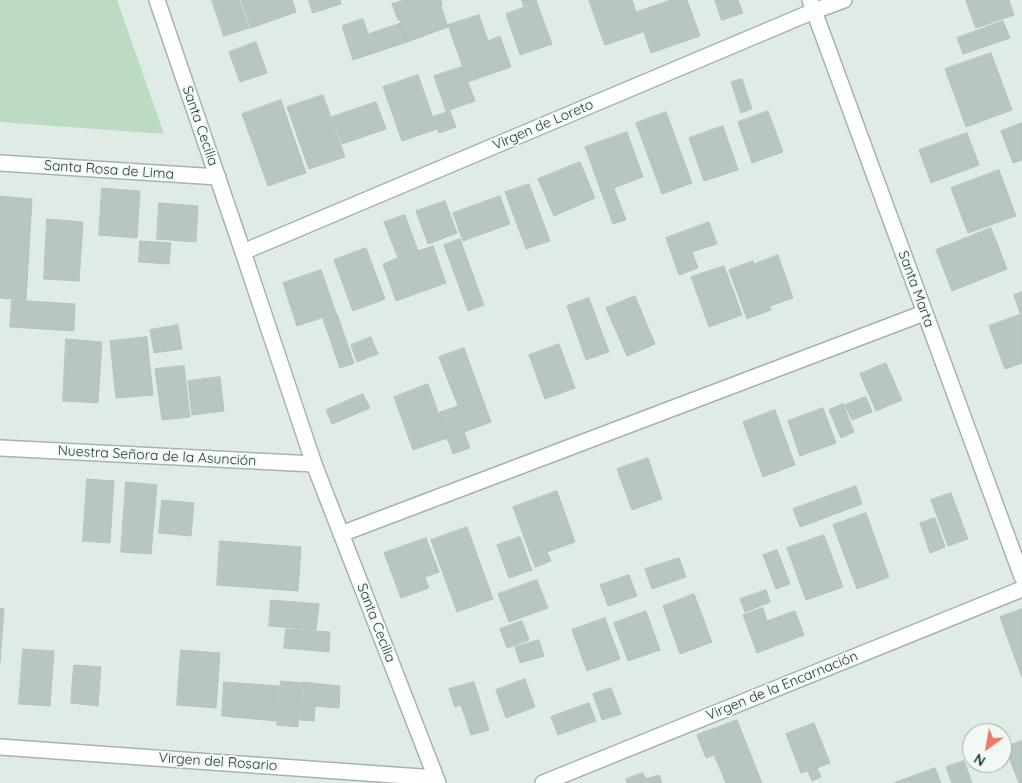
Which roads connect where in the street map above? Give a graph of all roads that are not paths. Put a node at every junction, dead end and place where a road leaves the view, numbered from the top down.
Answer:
1 (156, 0) edge
2 (844, 0) edge
3 (812, 6) edge
4 (0, 163) edge
5 (218, 177) junction
6 (243, 252) junction
7 (924, 313) junction
8 (0, 448) edge
9 (314, 464) junction
10 (341, 534) junction
11 (1022, 577) edge
12 (1022, 589) edge
13 (0, 747) edge
14 (437, 780) edge
15 (543, 783) edge

1 - 5 street, Santa Cecilia
2 - 3 street, Virgen de Loreto
3 - 6 street, Virgen de Loreto
3 - 7 street, Santa Marta
4 - 5 street, Santa Rosa de Lima
5 - 6 street, Santa Cecilia
6 - 9 street, Santa Cecilia
7 - 10 street
7 - 11 street, Santa Marta
8 - 9 street, Nuestra Señora de la Asunción
9 - 10 street, Santa Cecilia
10 - 14 street, Santa Cecilia
12 - 15 street, Virgen de la Encarnación
13 - 14 street, Virgen del Rosario

